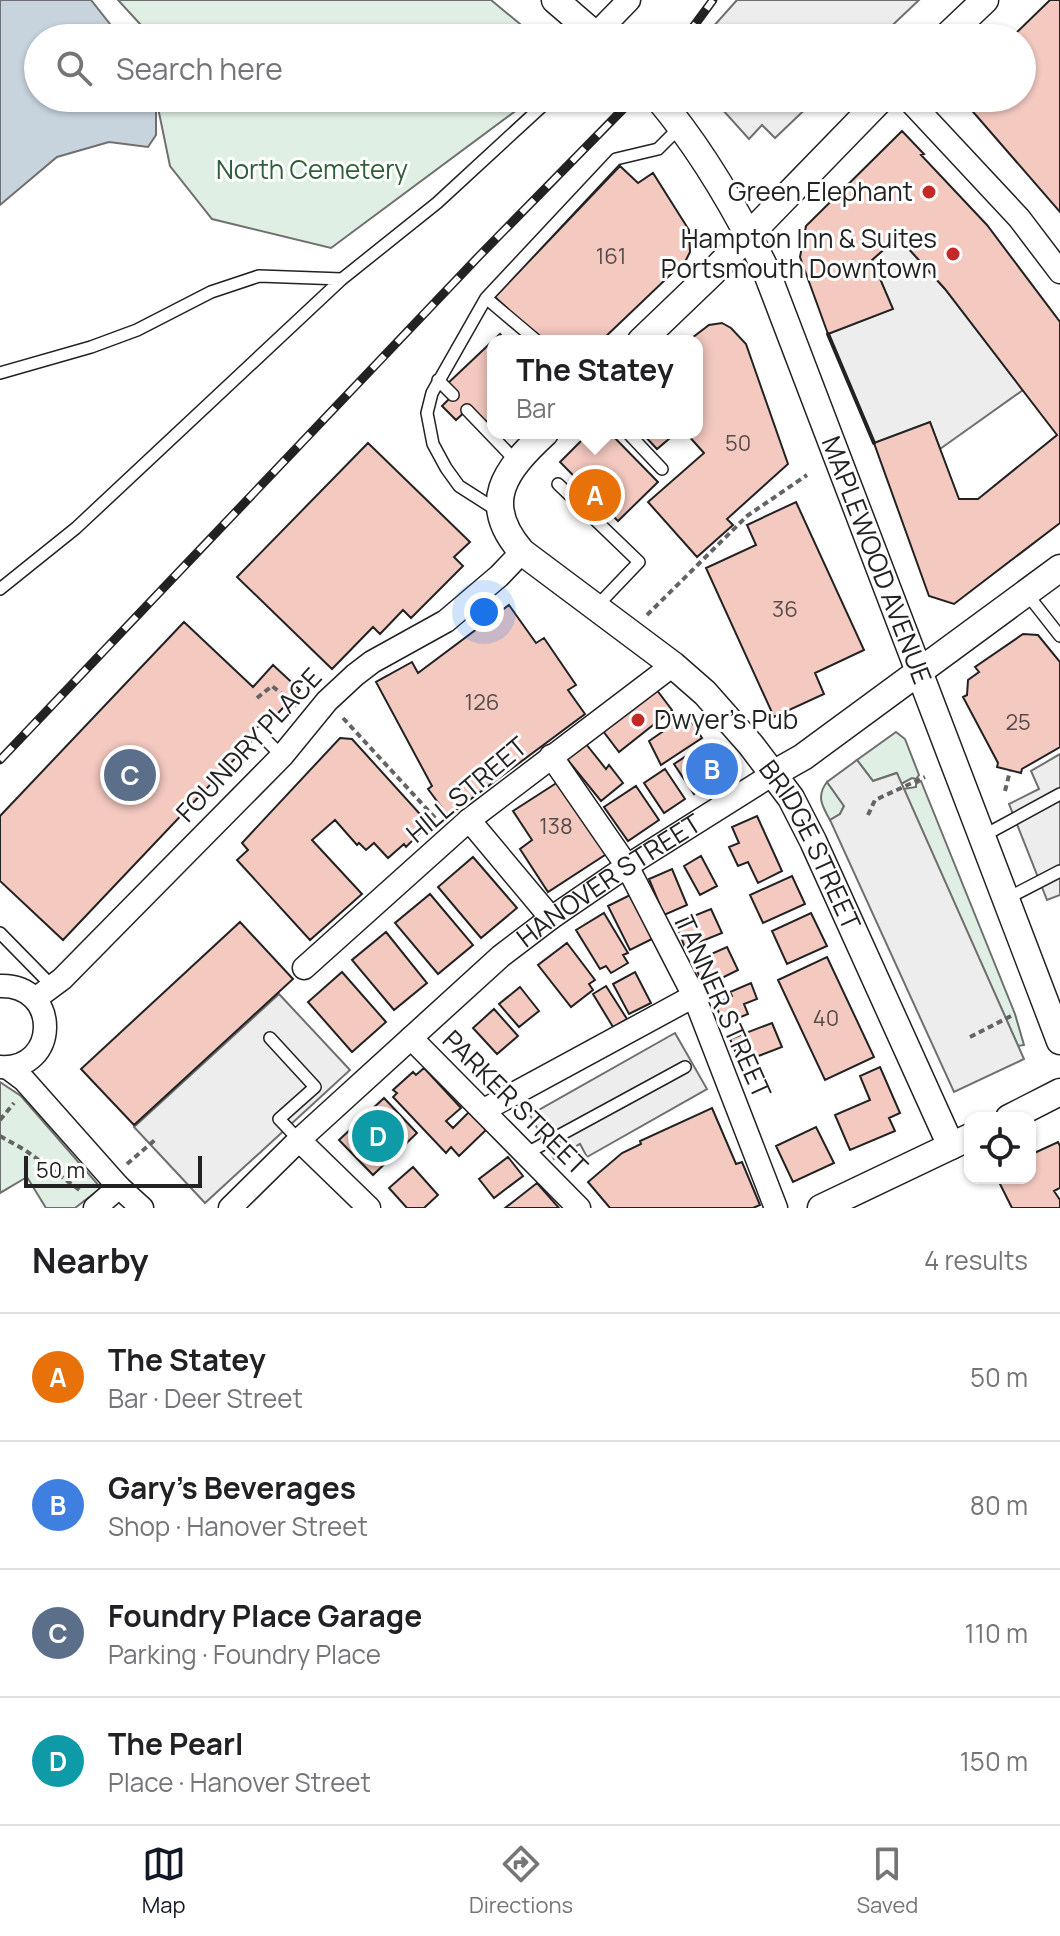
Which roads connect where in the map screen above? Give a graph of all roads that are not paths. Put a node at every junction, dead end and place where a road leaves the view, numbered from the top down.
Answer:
1 (555, 0) edge
2 (629, 0) edge
3 (985, 0) edge
4 (582, 24) edge
5 (608, 24) edge
6 (960, 24) edge
7 (536, 112) edge
8 (670, 112) edge
9 (868, 112) edge
10 (920, 112) edge
11 (681, 126) junction
12 (748, 234) junction
13 (1060, 272) edge
14 (342, 279) junction
15 (486, 298) junction
16 (530, 335) edge
17 (647, 335) edge
18 (0, 373) edge
19 (438, 380) junction
20 (453, 395) dead end
21 (467, 410) dead end
22 (487, 431) edge
23 (495, 439) edge
24 (539, 439) edge
25 (634, 439) edge
26 (516, 461) junction
27 (662, 469) dead end
28 (558, 484) dead end
29 (501, 506) junction
30 (522, 552) junction
31 (1060, 568) edge
32 (0, 589) edge
33 (1027, 594) junction
34 (595, 608) junction
35 (1060, 636) edge
36 (673, 665) junction
37 (919, 672) junction
38 (259, 733) dead end
39 (282, 756) junction
40 (551, 756) junction
41 (773, 774) junction
42 (1060, 794) edge
43 (469, 820) junction
44 (981, 837) junction
45 (627, 866) junction
46 (1060, 871) edge
47 (1005, 900) junction
48 (551, 918) junction
49 (0, 933) edge
50 (304, 968) dead end
51 (0, 986) edge
52 (44, 993) junction
53 (694, 996) junction
54 (270, 1038) dead end
55 (411, 1038) junction
56 (1060, 1041) edge
57 (4, 1067) edge
58 (685, 1067) dead end
59 (1060, 1092) edge
60 (484, 1110) junction
61 (1021, 1112) edge
62 (299, 1140) junction
63 (961, 1142) edge
64 (527, 1153) junction
65 (119, 1179) junction
66 (91, 1202) edge
67 (142, 1208) edge
68 (230, 1208) edge
69 (369, 1208) edge
70 (579, 1208) edge
71 (776, 1208) edge
72 (821, 1208) edge

1 - 4 street
2 - 5 street
3 - 6 street
7 - 14 lane
8 - 11 street, MAPLEWOOD AVENUE
9 - 12 street
10 - 13 street
11 - 12 street, MAPLEWOOD AVENUE
11 - 15 lane
12 - 17 street
12 - 37 street, MAPLEWOOD AVENUE
14 - 18 lane
14 - 32 lane
15 - 16 lane
15 - 19 lane
19 - 20 lane
19 - 29 lane
21 - 22 lane
23 - 26 lane
24 - 26 street
25 - 27 lane
26 - 29 street
28 - 34 lane
29 - 30 street, BRIDGE STREET
30 - 34 street, BRIDGE STREET
30 - 39 street, FOUNDRY PLACE
31 - 33 street, HANOVER STREET
33 - 35 lane
33 - 37 street, HANOVER STREET
34 - 36 street, BRIDGE STREET
36 - 40 street, HILL STREET
36 - 41 street, BRIDGE STREET
37 - 41 street, HANOVER STREET
37 - 44 street, MAPLEWOOD AVENUE
38 - 39 lane
39 - 52 street, FOUNDRY PLACE
40 - 43 street, HILL STREET
40 - 45 street, TANNER STREET
41 - 45 street, HANOVER STREET
41 - 63 street, BRIDGE STREET
42 - 44 lane
43 - 48 street
43 - 50 street, HILL STREET
44 - 47 street, MAPLEWOOD AVENUE
45 - 48 street, HANOVER STREET
45 - 53 street, TANNER STREET
46 - 47 lane
47 - 56 street, MAPLEWOOD AVENUE
48 - 55 street, HANOVER STREET
49 - 52 lane
51 - 52 street
52 - 57 street
53 - 60 street
53 - 71 street, TANNER STREET
54 - 62 lane
55 - 60 street, PARKER STREET
55 - 62 street, HANOVER STREET
57 - 65 street
58 - 64 lane
59 - 61 street
60 - 64 street, PARKER STREET
62 - 68 street, HANOVER STREET
62 - 69 street
63 - 72 street
64 - 70 street, PARKER STREET
65 - 66 street
65 - 67 street

